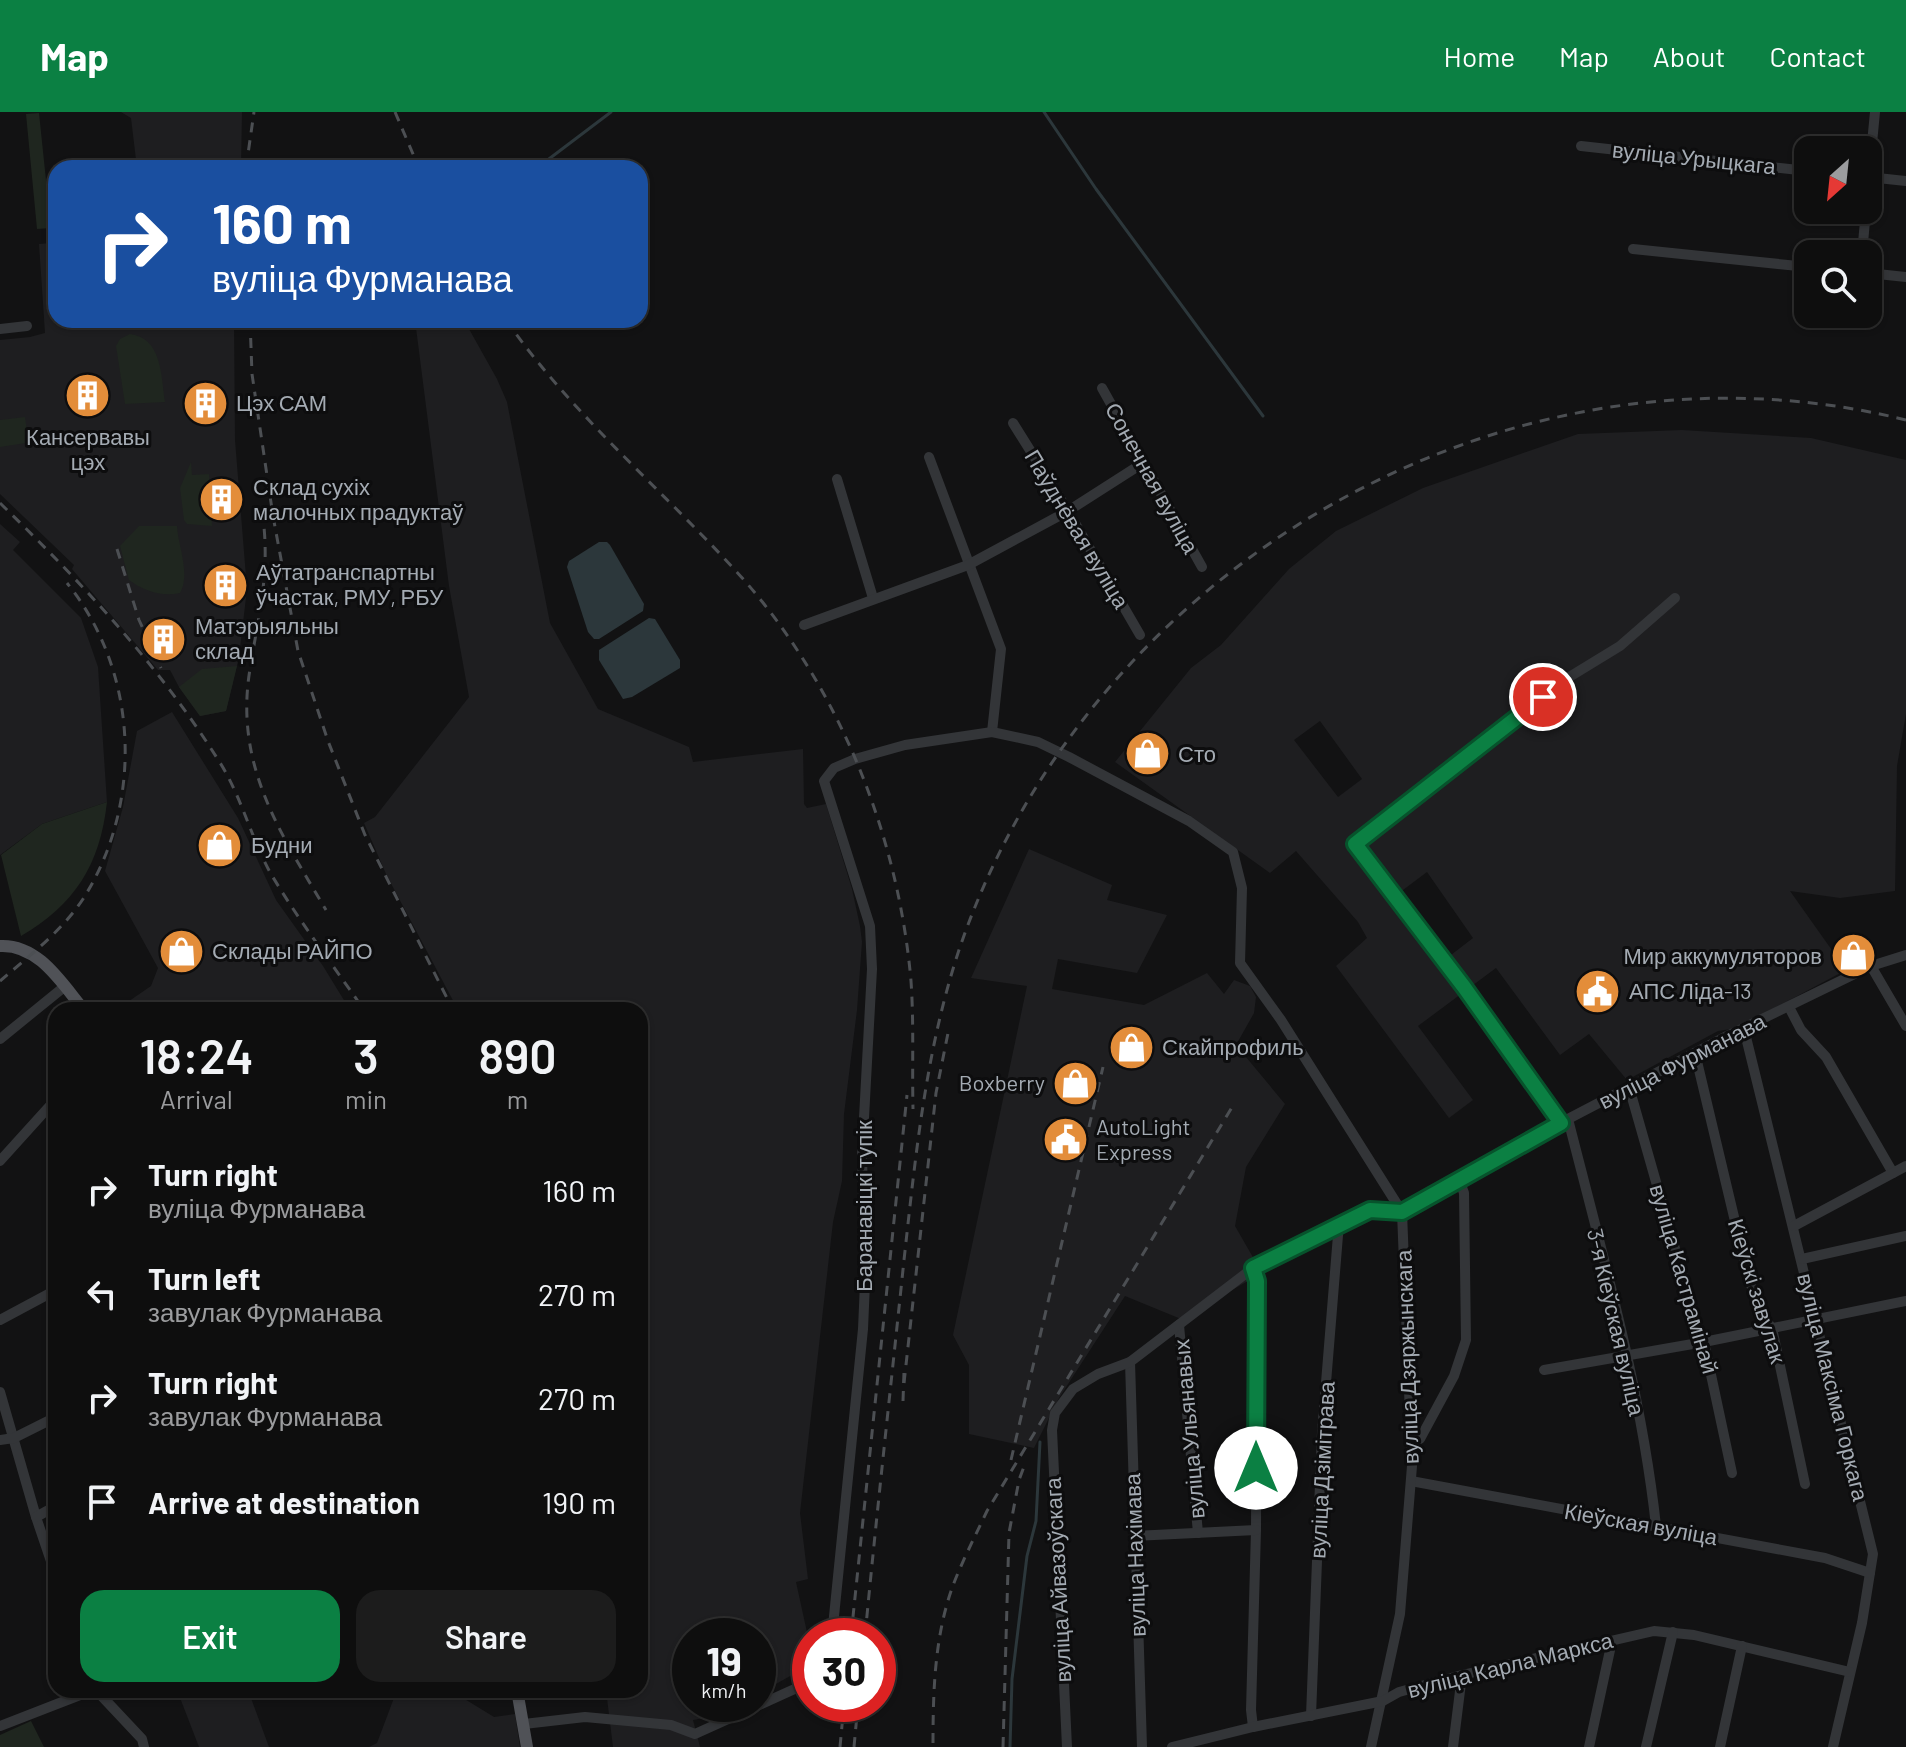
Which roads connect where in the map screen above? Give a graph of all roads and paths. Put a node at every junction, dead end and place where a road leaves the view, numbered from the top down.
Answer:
1 (1875, 112) edge
2 (1872, 136) edge
3 (1581, 146) dead end
4 (1794, 169) edge
5 (1882, 178) edge
6 (1906, 181) edge
7 (1633, 249) dead end
8 (1794, 266) edge
9 (1882, 274) edge
10 (1906, 277) edge
11 (27, 326) dead end
12 (0, 329) edge
13 (1102, 388) dead end
14 (1013, 423) dead end
15 (929, 457) dead end
16 (1143, 463) junction
17 (837, 479) dead end
18 (1068, 511) junction
19 (968, 565) junction
20 (1202, 567) dead end
21 (873, 598) junction
22 (1675, 598) dead end
23 (804, 625) dead end
24 (1140, 635) dead end
25 (992, 732) junction
26 (0, 946) edge
27 (1906, 955) edge
28 (1871, 966) junction
29 (64, 987) junction
30 (77, 1002) edge
31 (1789, 1007) junction
32 (1906, 1026) edge
33 (1744, 1029) junction
34 (0, 1039) edge
35 (1695, 1053) junction
36 (1629, 1087) junction
37 (48, 1108) edge
38 (1565, 1121) junction
39 (0, 1161) edge
40 (1906, 1166) edge
41 (1893, 1173) junction
42 (1460, 1182) junction
43 (1402, 1212) junction
44 (1339, 1223) junction
45 (1794, 1226) junction
46 (1906, 1236) edge
47 (1802, 1259) junction
48 (1253, 1268) junction
49 (48, 1294) edge
50 (1906, 1301) edge
51 (1815, 1317) junction
52 (0, 1320) edge
53 (1179, 1325) junction
54 (1772, 1328) junction
55 (1704, 1342) junction
56 (1626, 1355) junction
57 (1130, 1362) junction
58 (1544, 1370) dead end
59 (0, 1392) edge
60 (1055, 1413) joint
61 (48, 1421) edge
62 (14, 1438) junction
63 (0, 1440) edge
64 (1413, 1441) junction
65 (1732, 1473) dead end
66 (1411, 1481) junction
67 (1805, 1484) dead end
68 (48, 1510) edge
69 (36, 1517) junction
70 (1656, 1526) junction
71 (1256, 1530) junction
72 (1198, 1533) junction
73 (1134, 1536) junction
74 (48, 1552) edge
75 (1870, 1573) junction
76 (834, 1618) edge
77 (1673, 1632) junction
78 (1612, 1641) junction
79 (1742, 1646) junction
80 (1850, 1672) junction
81 (1462, 1675) junction
82 (792, 1690) edge
83 (74, 1698) edge
84 (103, 1698) edge
85 (519, 1698) edge
86 (1383, 1701) junction
87 (1311, 1716) junction
88 (524, 1724) junction
89 (0, 1726) edge
90 (1253, 1727) junction
91 (1219, 1741) edge
92 (144, 1747) edge
93 (527, 1747) edge
94 (1067, 1747) edge
95 (1142, 1747) edge
96 (1172, 1747) edge
97 (1371, 1747) edge
98 (1453, 1747) edge
99 (1589, 1747) edge
100 (1646, 1747) edge
101 (1720, 1747) edge
102 (1833, 1747) edge

1 - 2 street
3 - 4 street, вуліца Урыцкага
5 - 6 street
7 - 8 street
9 - 10 street
11 - 12 street
13 - 16 street, Сонечная вуліца
14 - 18 street, Паўднёвая вуліца
15 - 19 street
16 - 18 street
16 - 20 street, Сонечная вуліца
17 - 21 street
18 - 19 street
18 - 24 street, Паўднёвая вуліца
19 - 21 street
19 - 25 street
21 - 23 street
22 - 38 street
25 - 43 street, вуліца Дзяржынскага
25 - 76 street, Баранавіцкі тупік
26 - 29 main road
27 - 28 street, вуліца Фурманава
28 - 31 street, вуліца Фурманава
28 - 32 street
29 - 30 main road
29 - 34 street
31 - 33 street, вуліца Фурманава
31 - 41 street
33 - 35 street, вуліца Фурманава
33 - 45 street, вуліца Максіма Горкага
35 - 36 street, вуліца Фурманава
35 - 54 street, Кіеўскі завулак
36 - 38 street, вуліца Фурманава
36 - 55 street, вуліца Кастрамінай
37 - 39 street
38 - 42 street, вуліца Фурманава
38 - 56 street, 3-я Кіеўская вуліца
40 - 41 street
41 - 45 street
42 - 43 street, вуліца Фурманава
42 - 64 street
43 - 44 street, вуліца Фурманава
43 - 64 street, вуліца Дзяржынскага
44 - 48 street, вуліца Фурманава
44 - 87 street, вуліца Дзімітрава
45 - 47 street, вуліца Максіма Горкага
46 - 47 street
47 - 51 street, вуліца Максіма Горкага
48 - 53 street, вуліца Фурманава
48 - 71 street
49 - 52 street
50 - 51 street
51 - 54 street
51 - 75 street, вуліца Максіма Горкага
53 - 57 street, вуліца Фурманава
53 - 72 street, вуліца Ульянавых
54 - 55 street
54 - 67 street, Кіеўскі завулак
55 - 56 street
55 - 65 street, вуліца Кастрамінай
56 - 58 street
56 - 70 street, 3-я Кіеўская вуліца
57 - 60 street, вуліца Фурманава
57 - 73 street, вуліца Нахімава
59 - 62 street
60 - 94 street, вуліца Айвазоўскага
61 - 62 street
62 - 63 street
62 - 69 street
64 - 66 street, вуліца Дзяржынскага
66 - 70 street, Кіеўская вуліца
66 - 86 street, вуліца Дзяржынскага
68 - 69 street
69 - 74 street
70 - 75 street, Кіеўская вуліца
71 - 72 street
71 - 90 street
72 - 73 street
73 - 95 street, вуліца Нахімава
75 - 80 street, вуліца Максіма Горкага
77 - 78 street, вуліца Карла Маркса
77 - 79 street, вуліца Карла Маркса
77 - 100 street
78 - 81 street, вуліца Карла Маркса
78 - 99 street
79 - 80 street, вуліца Карла Маркса
79 - 101 street
80 - 102 street, вуліца Максіма Горкага
81 - 86 street, вуліца Карла Маркса
81 - 98 street
82 - 88 street
83 - 89 street
84 - 92 street
85 - 88 main road
86 - 87 street, вуліца Карла Маркса
86 - 97 street, вуліца Дзяржынскага
87 - 90 street, вуліца Карла Маркса
88 - 93 main road
90 - 91 street, вуліца Карла Маркса
91 - 96 street, вуліца Карла Маркса

